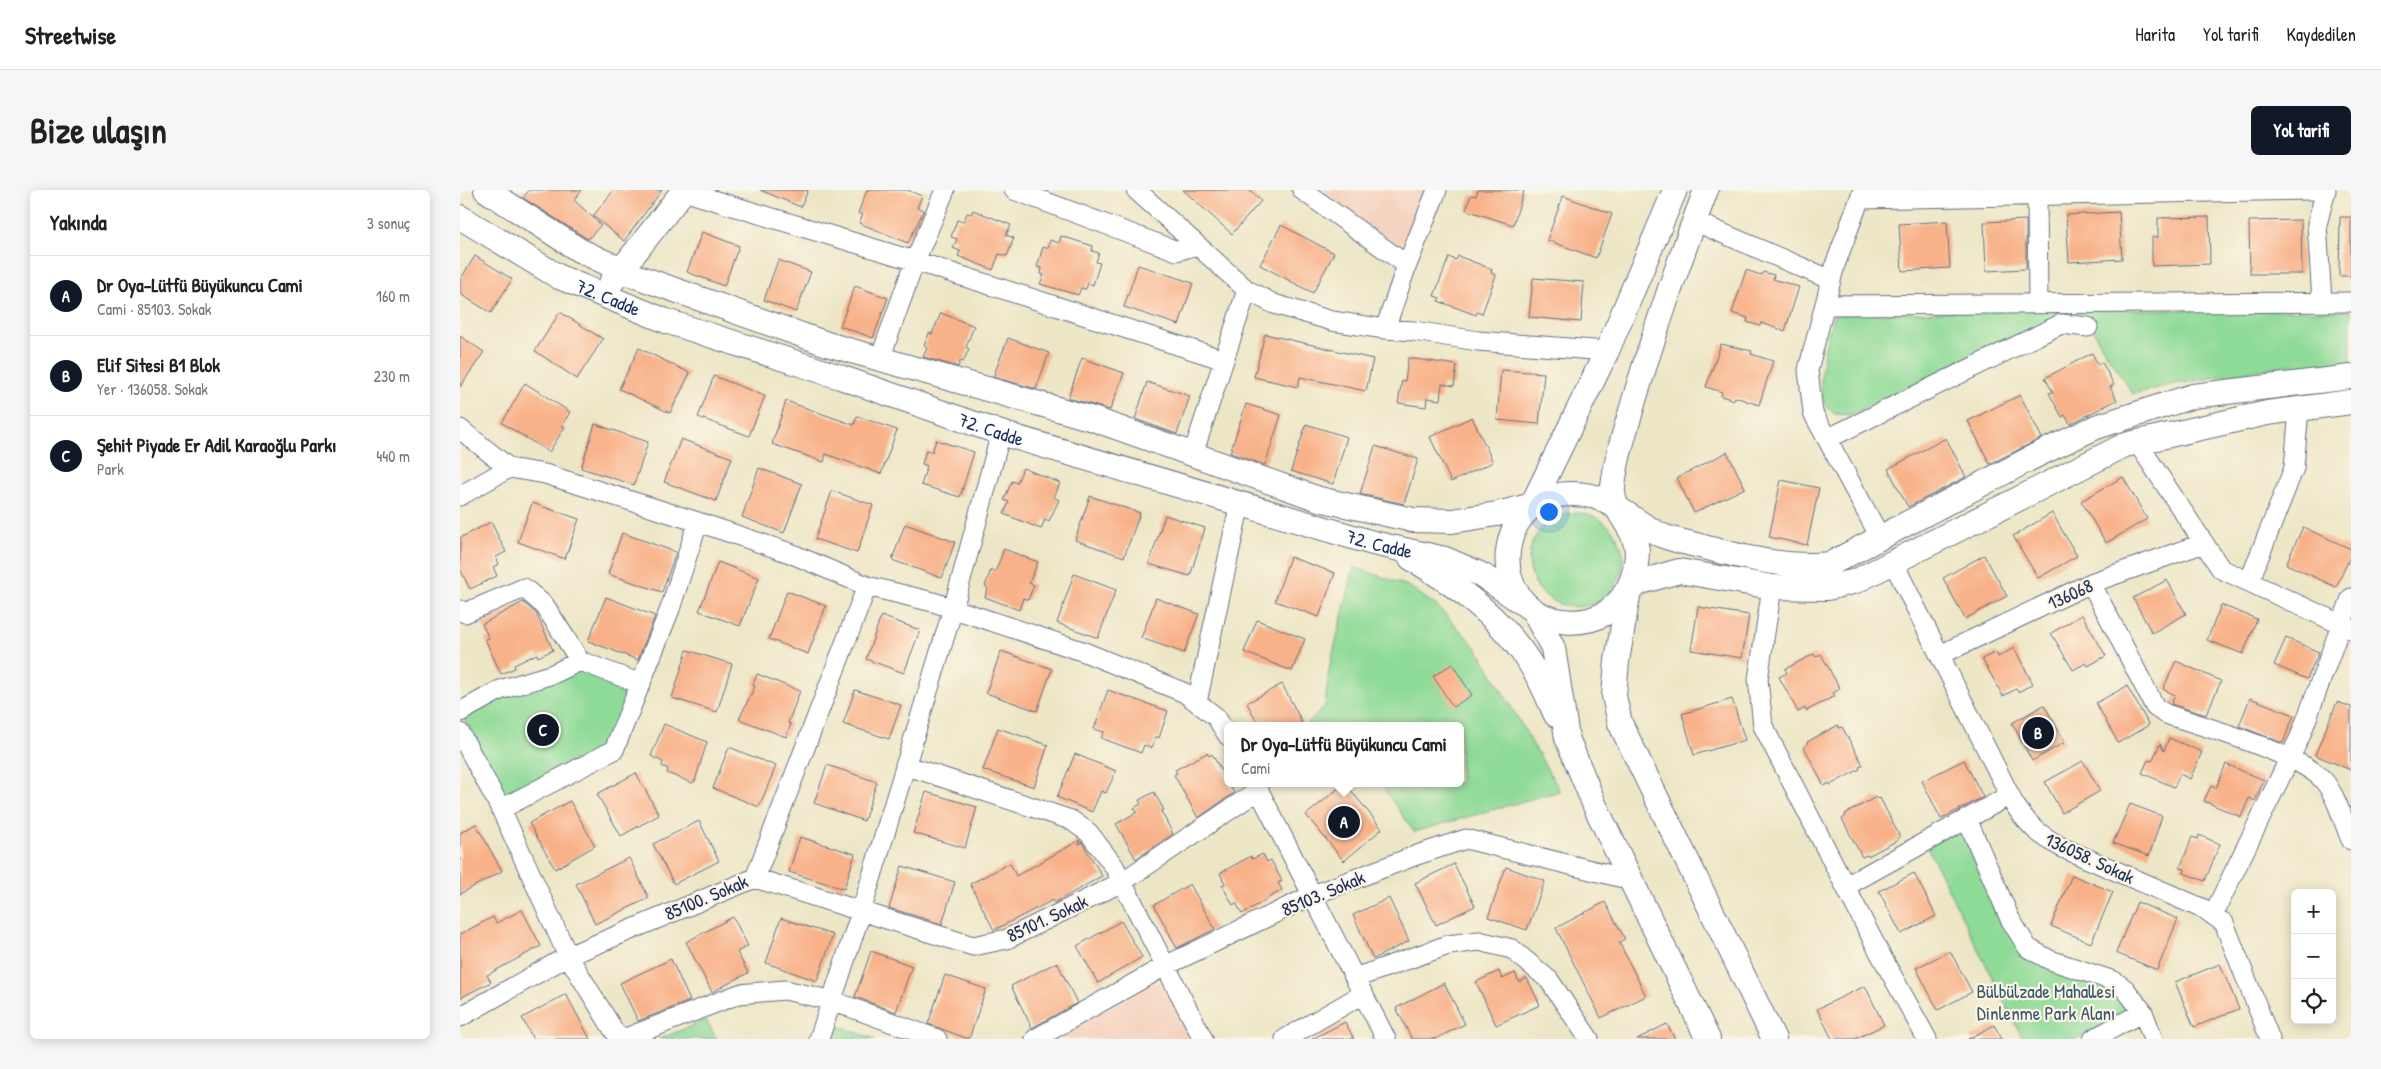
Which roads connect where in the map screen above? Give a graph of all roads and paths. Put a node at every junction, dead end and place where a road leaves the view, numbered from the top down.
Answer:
1 (945, 190) edge
2 (1014, 190) edge
3 (1136, 190) edge
4 (1302, 190) edge
5 (1437, 190) edge
6 (1675, 190) edge
7 (1706, 190) edge
8 (2311, 190) edge
9 (2326, 190) edge
10 (683, 191) edge
11 (500, 194) edge
12 (1862, 194) edge
13 (2037, 196) junction
14 (460, 217) edge
15 (1694, 221) junction
16 (1197, 246) junction
17 (915, 261) junction
18 (1407, 265) junction
19 (621, 270) junction
20 (1831, 280) junction
21 (1247, 290) junction
22 (601, 296) junction
23 (2322, 301) junction
24 (2351, 302) edge
25 (2038, 303) junction
26 (1824, 305) junction
27 (2088, 327) dead end
28 (1385, 329) junction
29 (1607, 351) junction
30 (880, 359) junction
31 (1224, 360) junction
32 (2351, 377) edge
33 (2351, 402) edge
34 (2300, 409) junction
35 (460, 429) edge
36 (1001, 433) junction
37 (1827, 439) junction
38 (2137, 442) junction
39 (1193, 454) junction
40 (509, 468) junction
41 (460, 496) edge
42 (1240, 503) junction
43 (1532, 505) junction
44 (1616, 508) junction
45 (698, 522) junction
46 (1880, 537) junction
47 (2204, 543) junction
48 (1394, 548) junction
49 (1894, 564) junction
50 (2249, 582) junction
51 (2091, 583) junction
52 (867, 586) junction
53 (1772, 587) junction
54 (1629, 590) junction
55 (2351, 598) edge
56 (953, 609) junction
57 (460, 610) edge
58 (1533, 610) junction
59 (2346, 626) edge
60 (1940, 655) junction
61 (580, 661) junction
62 (641, 684) junction
63 (1197, 702) junction
64 (460, 712) edge
65 (1224, 730) edge
66 (460, 733) edge
67 (1567, 738) junction
68 (2290, 758) junction
69 (905, 765) junction
70 (1256, 787) edge
71 (1258, 787) edge
72 (2010, 795) junction
73 (500, 809) junction
74 (1967, 819) junction
75 (2351, 840) edge
76 (755, 878) junction
77 (1631, 880) junction
78 (1122, 882) junction
79 (1846, 886) junction
80 (1313, 895) junction
81 (861, 912) junction
82 (2213, 915) junction
83 (568, 956) junction
84 (1165, 966) junction
85 (1359, 986) junction
86 (833, 1001) junction
87 (2143, 1012) junction
88 (460, 1017) edge
89 (619, 1039) edge
90 (623, 1039) edge
91 (819, 1039) edge
92 (937, 1039) edge
93 (1035, 1039) edge
94 (1203, 1039) edge
95 (1285, 1039) edge
96 (1386, 1039) edge
97 (1589, 1039) edge
98 (1708, 1039) edge
99 (1774, 1039) edge
100 (1927, 1039) edge
101 (2093, 1039) edge
102 (2153, 1039) edge
103 (2270, 1039) edge

1 - 17 street
2 - 16 street
3 - 16 street
4 - 18 street
5 - 18 street
6 - 29 main road
7 - 15 main road
8 - 13 street
9 - 23 street
10 - 17 street
10 - 19 main road
11 - 19 main road
12 - 13 street
12 - 20 street
13 - 25 street
14 - 22 main road, 72. Cadde
15 - 20 street
15 - 44 main road
16 - 21 street
17 - 30 street
17 - 31 street
18 - 28 street
19 - 22 main road
19 - 30 main road
20 - 26 street
21 - 28 street
21 - 31 street
22 - 36 main road, 72. Cadde
23 - 24 street
23 - 25 street
25 - 26 street
26 - 37 street
27 - 37 street
28 - 29 street
29 - 43 main road
30 - 39 main road
31 - 39 street
32 - 46 main road
33 - 34 main road
34 - 38 main road
34 - 50 street
35 - 40 street
36 - 42 main road, 72. Cadde
36 - 56 street
37 - 46 street
38 - 47 street
38 - 49 main road
39 - 43 main road
40 - 41 street
40 - 45 street
42 - 48 main road, 72. Cadde
42 - 63 street
43 - 44 main road
43 - 58 main road
44 - 46 main road
44 - 54 main road
45 - 52 street
45 - 62 street
47 - 50 street
47 - 51 street, 136068
48 - 58 main road, 72. Cadde
48 - 67 main road
49 - 53 main road
49 - 60 street, 136058. Sokak
50 - 59 street
51 - 60 street, 136068
51 - 68 street
52 - 56 street
52 - 76 street, 85100. Sokak
53 - 54 main road
53 - 79 street
54 - 58 main road
54 - 99 main road
55 - 59 street
56 - 63 street
56 - 69 street
57 - 61 street
58 - 67 main road
59 - 68 street
60 - 72 street, 136058. Sokak
61 - 62 street
61 - 64 street
62 - 73 street
63 - 65 street
66 - 73 street
67 - 77 main road
68 - 75 street
68 - 82 street
69 - 78 street
69 - 81 street
70 - 78 street, 85101. Sokak
71 - 80 street
72 - 74 street
72 - 82 street, 136058. Sokak
73 - 83 street
74 - 79 street
74 - 87 street
76 - 81 street, 85101. Sokak
76 - 83 street, 85100. Sokak
77 - 80 street, 85103. Sokak
77 - 98 main road
78 - 81 street, 85101. Sokak
78 - 84 street
79 - 100 street
80 - 84 street, 85103. Sokak
80 - 85 street
81 - 86 street
82 - 103 street, 136058. Sokak
83 - 88 street, 85100. Sokak
83 - 89 street
84 - 93 street, 85103. Sokak
84 - 94 street
85 - 95 street
85 - 96 street
85 - 97 street
86 - 90 street
86 - 91 street
86 - 92 street
87 - 101 street
87 - 102 street

